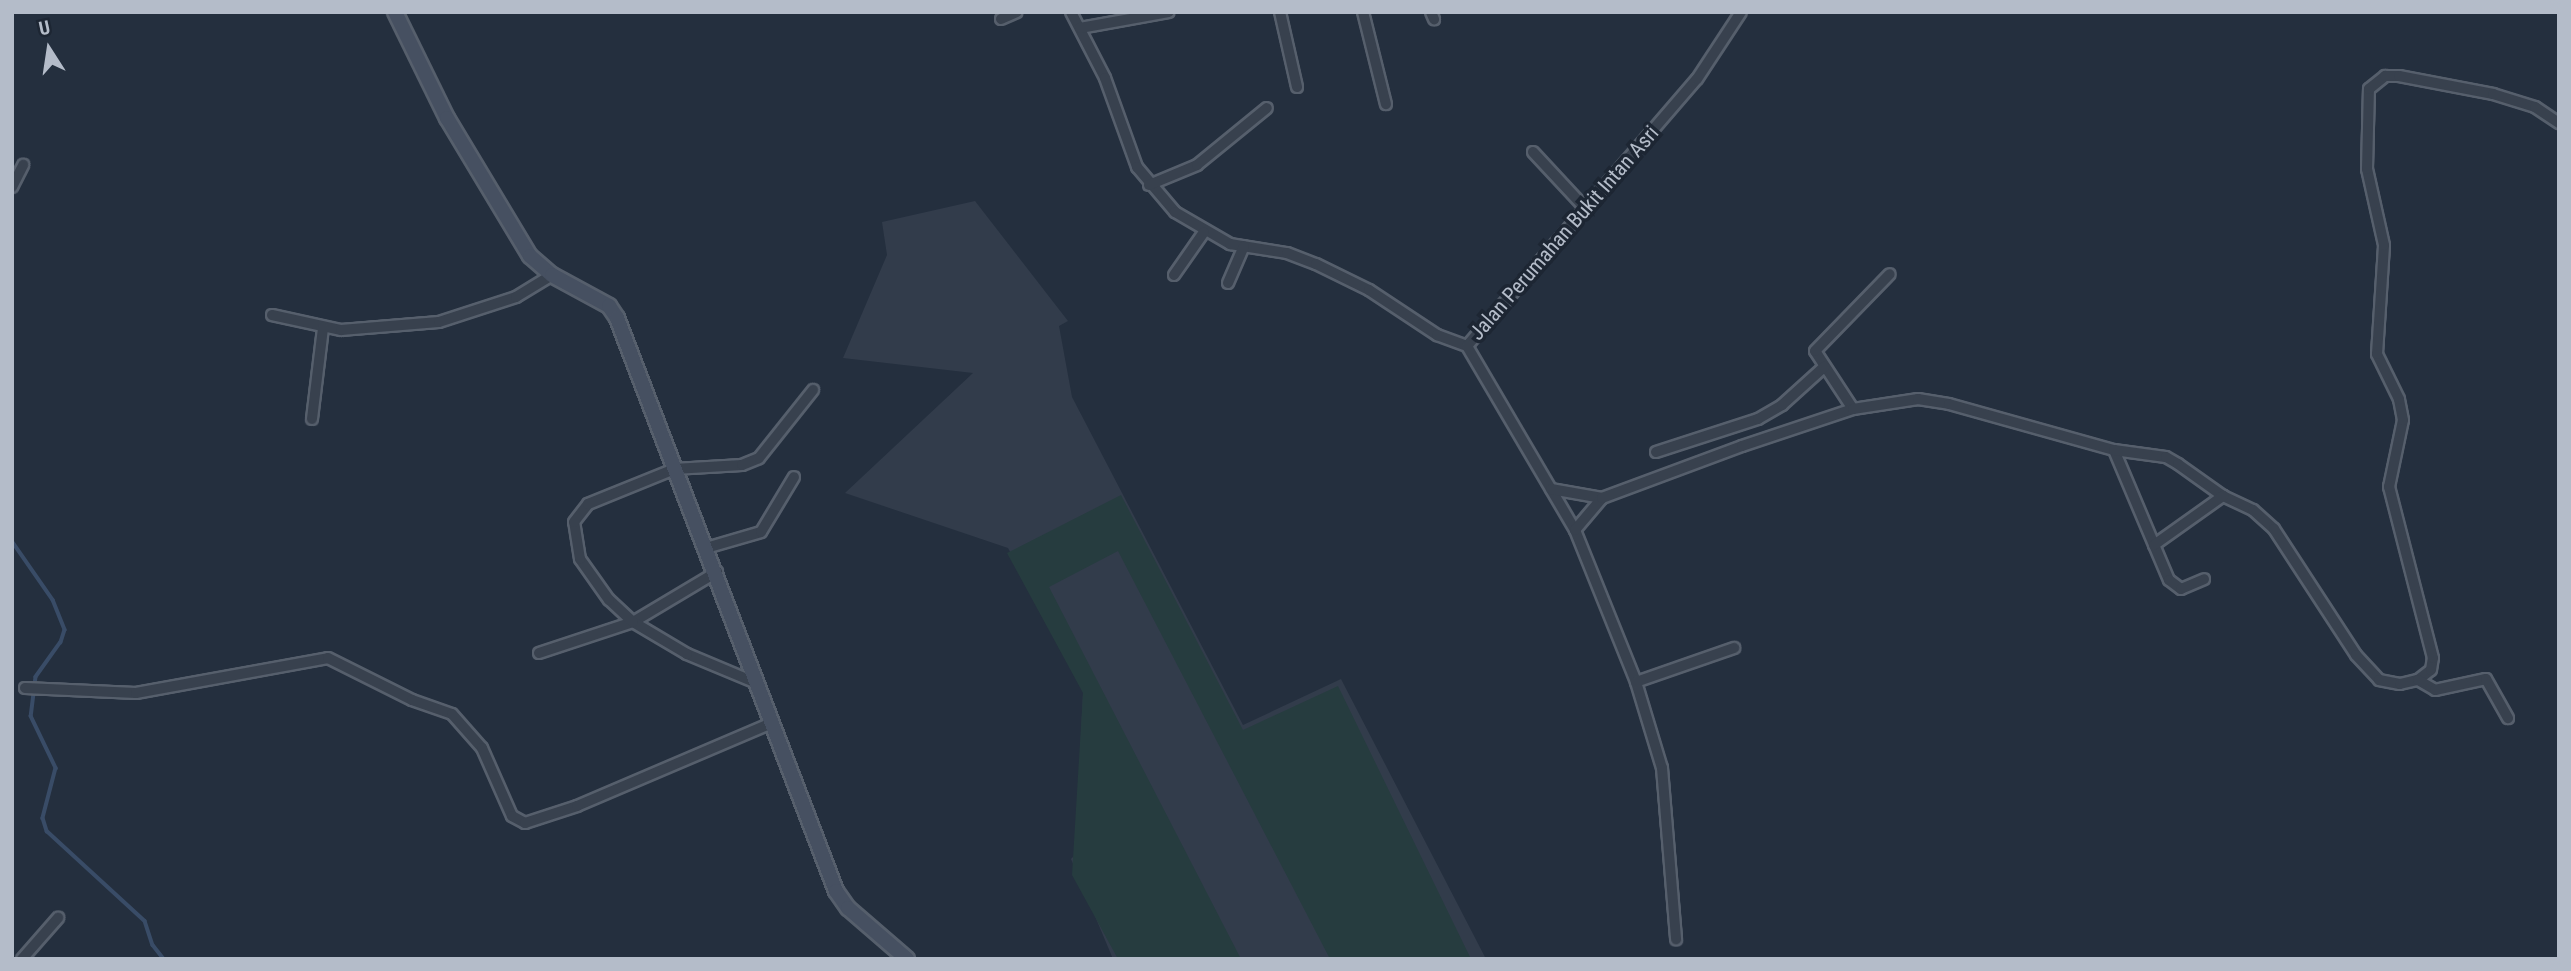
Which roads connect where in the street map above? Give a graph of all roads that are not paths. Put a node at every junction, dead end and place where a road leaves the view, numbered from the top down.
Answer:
1 (395, 12) edge
2 (1017, 12) edge
3 (1071, 12) edge
4 (1169, 12) edge
5 (1280, 12) edge
6 (1363, 12) edge
7 (1741, 12) edge
8 (1001, 19) dead end
9 (1080, 28) junction
10 (1297, 87) dead end
11 (1386, 104) dead end
12 (1267, 108) dead end
13 (2559, 123) edge
14 (1533, 152) dead end
15 (23, 165) dead end
16 (1149, 185) junction
17 (12, 187) edge
18 (1586, 209) junction
19 (1204, 232) junction
20 (1244, 246) junction
21 (1890, 274) dead end
22 (552, 275) junction
23 (1174, 275) dead end
24 (1228, 284) dead end
25 (272, 315) dead end
26 (323, 328) junction
27 (1466, 346) junction
28 (1824, 367) junction
29 (813, 390) dead end
30 (1853, 409) junction
31 (312, 419) dead end
32 (1735, 427) junction
33 (1742, 446) junction
34 (2114, 450) junction
35 (1656, 452) dead end
36 (674, 468) junction
37 (794, 477) dead end
38 (1550, 489) junction
39 (2223, 496) junction
40 (1602, 498) junction
41 (1575, 530) junction
42 (2154, 545) junction
43 (706, 548) junction
44 (718, 572) junction
45 (2204, 579) dead end
46 (633, 622) junction
47 (1734, 648) dead end
48 (539, 653) dead end
49 (2418, 680) junction
50 (754, 682) junction
51 (1636, 682) junction
52 (25, 688) dead end
53 (2508, 718) dead end
54 (772, 723) junction
55 (58, 918) dead end
56 (1676, 939) dead end
57 (22, 959) edge
58 (907, 959) edge

1 - 22 street
2 - 8 street
3 - 9 street, Jalan Perumahan Bukit Intan Asri
4 - 9 street
5 - 10 street
6 - 11 street
7 - 18 street, Jalan Perumahan Bukit Intan Asri
9 - 16 street, Jalan Perumahan Bukit Intan Asri
12 - 16 street
13 - 49 street
14 - 18 street
15 - 17 street
16 - 19 street, Jalan Perumahan Bukit Intan Asri
18 - 27 street, Jalan Perumahan Bukit Intan Asri
19 - 20 street, Jalan Perumahan Bukit Intan Asri
19 - 23 street
20 - 24 street
20 - 27 street, Jalan Perumahan Bukit Intan Asri
21 - 28 street
22 - 26 street
22 - 36 street
25 - 26 street
26 - 31 street
27 - 38 street
28 - 30 street
28 - 32 street
29 - 36 street
30 - 33 street
30 - 34 street
32 - 33 street
32 - 35 street
33 - 40 street
34 - 39 street
34 - 42 street
36 - 43 street
36 - 46 street
37 - 43 street
38 - 40 street
38 - 41 street
39 - 42 street
39 - 49 street
40 - 41 street
41 - 51 street
42 - 45 street
43 - 44 street
44 - 46 street
44 - 50 street
46 - 48 street
46 - 50 street
47 - 51 street
49 - 53 street
50 - 54 street
51 - 56 street
52 - 54 street
54 - 58 street
55 - 57 street

